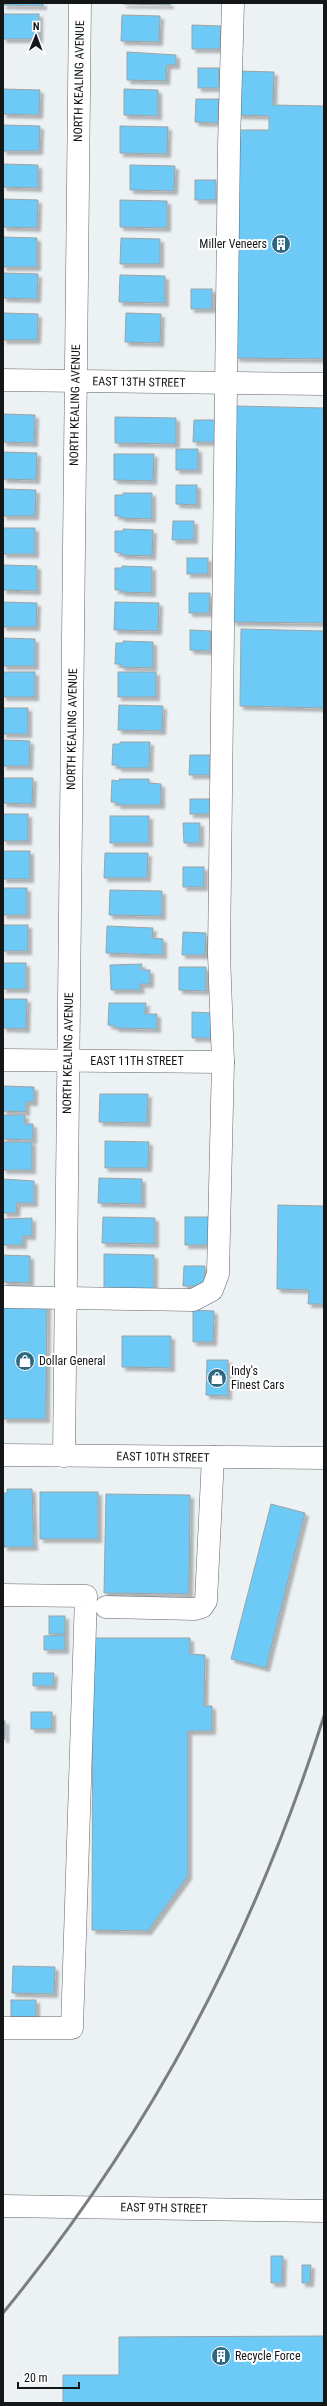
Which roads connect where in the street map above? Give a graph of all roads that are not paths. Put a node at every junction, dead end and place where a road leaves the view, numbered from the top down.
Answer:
1 (80, 3) edge
2 (233, 3) edge
3 (3, 380) edge
4 (76, 381) junction
5 (226, 383) junction
6 (324, 384) edge
7 (3, 1060) edge
8 (68, 1061) junction
9 (223, 1062) junction
10 (3, 1297) edge
11 (66, 1298) junction
12 (3, 1455) edge
13 (64, 1456) junction
14 (213, 1457) junction
15 (324, 1458) edge
16 (3, 1595) edge
17 (106, 1607) dead end
18 (3, 2028) edge
19 (3, 2206) edge
20 (324, 2211) edge

1 - 4 street, NORTH KEALING AVENUE
2 - 5 street
3 - 4 street, EAST 13TH STREET
4 - 5 street, EAST 13TH STREET
4 - 8 street, NORTH KEALING AVENUE
5 - 6 street, EAST 13TH STREET
5 - 9 street
7 - 8 street, EAST 11TH STREET
8 - 9 street, EAST 11TH STREET
8 - 11 street, NORTH KEALING AVENUE
9 - 11 street
10 - 11 street
11 - 13 street, NORTH KEALING AVENUE
12 - 13 street, EAST 10TH STREET
13 - 14 street, EAST 10TH STREET
14 - 15 street, EAST 10TH STREET
14 - 17 street
16 - 18 street
19 - 20 street, EAST 9TH STREET

